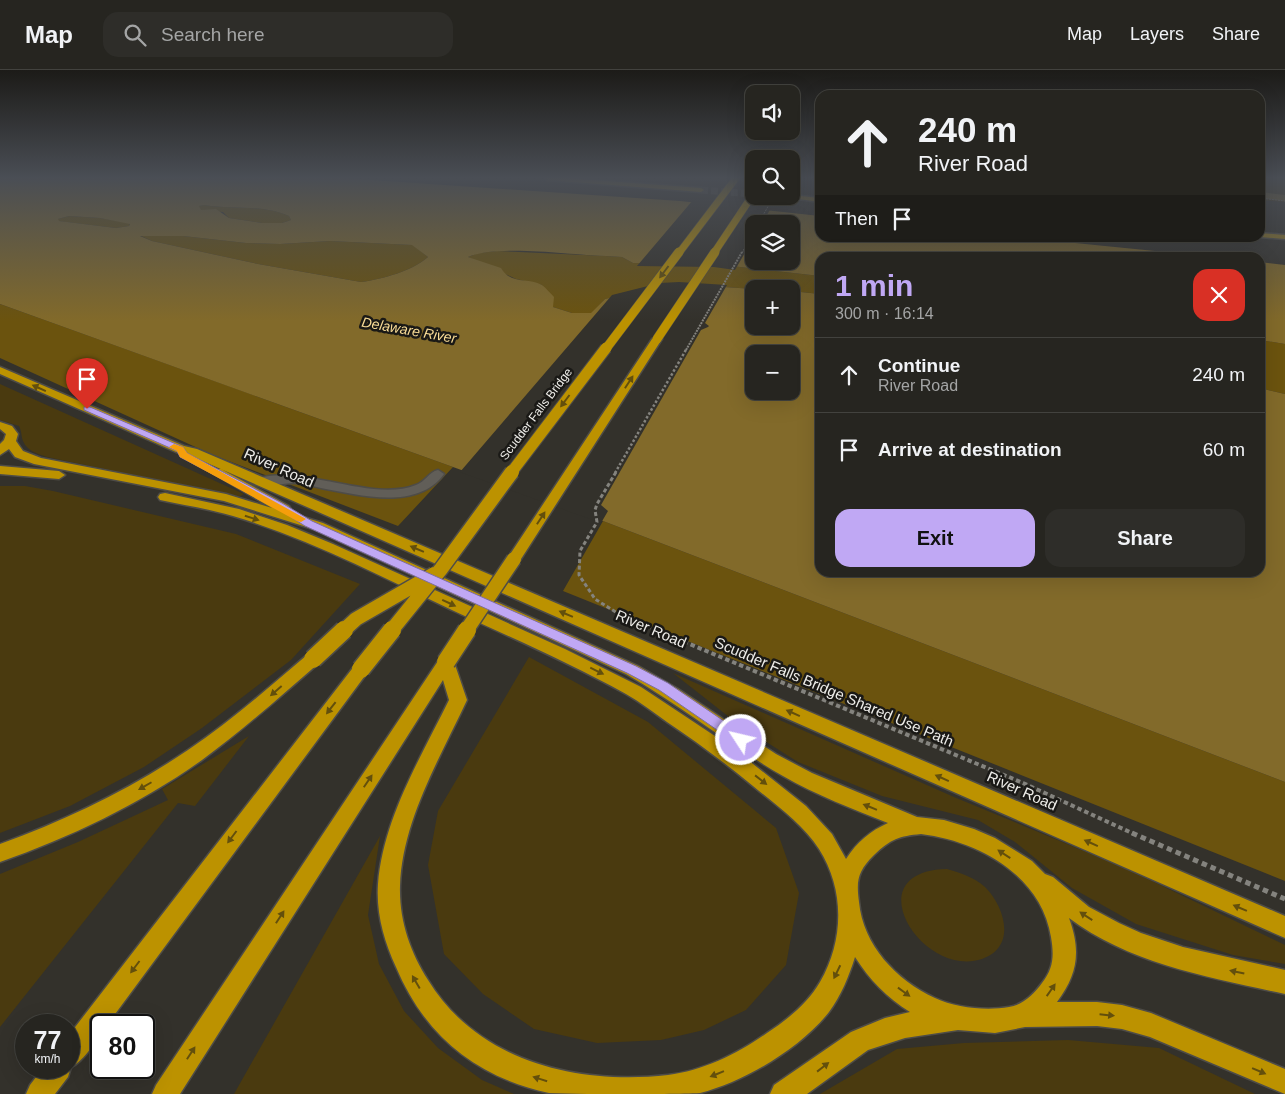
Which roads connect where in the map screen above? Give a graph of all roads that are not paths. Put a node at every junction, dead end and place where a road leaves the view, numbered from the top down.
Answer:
1 (699, 226) edge
2 (733, 226) edge
3 (1265, 235) edge
4 (1285, 237) edge
5 (0, 370) edge
6 (0, 425) edge
7 (5, 446) edge
8 (180, 449) junction
9 (0, 470) edge
10 (51, 473) junction
11 (438, 474) dead end
12 (0, 475) edge
13 (260, 482) junction
14 (309, 524) junction
15 (441, 570) junction
16 (446, 662) junction
17 (916, 826) junction
18 (0, 853) edge
19 (1025, 869) junction
20 (846, 880) junction
21 (851, 926) junction
22 (1285, 927) edge
23 (1285, 982) edge
24 (1024, 1015) junction
25 (961, 1018) junction
26 (80, 1040) edge
27 (51, 1079) edge
28 (1285, 1082) edge
29 (39, 1094) edge
30 (165, 1094) edge
31 (783, 1094) edge

1 -> 15 highway, Scudder Falls Bridge, bridge
16 -> 2 highway, bridge
3 - 4 main road
8 -> 5 highway, River Road
6 - 7 highway
7 - 14 highway
8 - 13 highway, River Road
8 - 14 highway
9 - 10 highway
10 - 12 highway
10 -> 20 highway
11 - 13 lane
22 -> 13 highway, River Road
17 -> 14 highway
15 -> 18 highway, bridge
15 -> 26 highway, Scudder Falls Bridge, bridge
21 -> 16 highway
30 -> 16 highway
19 -> 17 highway
17 - 20 highway
23 -> 19 highway
24 -> 19 highway
20 - 21 highway
21 -> 25 highway
24 - 25 highway
24 -> 28 highway
31 -> 25 highway
27 - 29 highway

